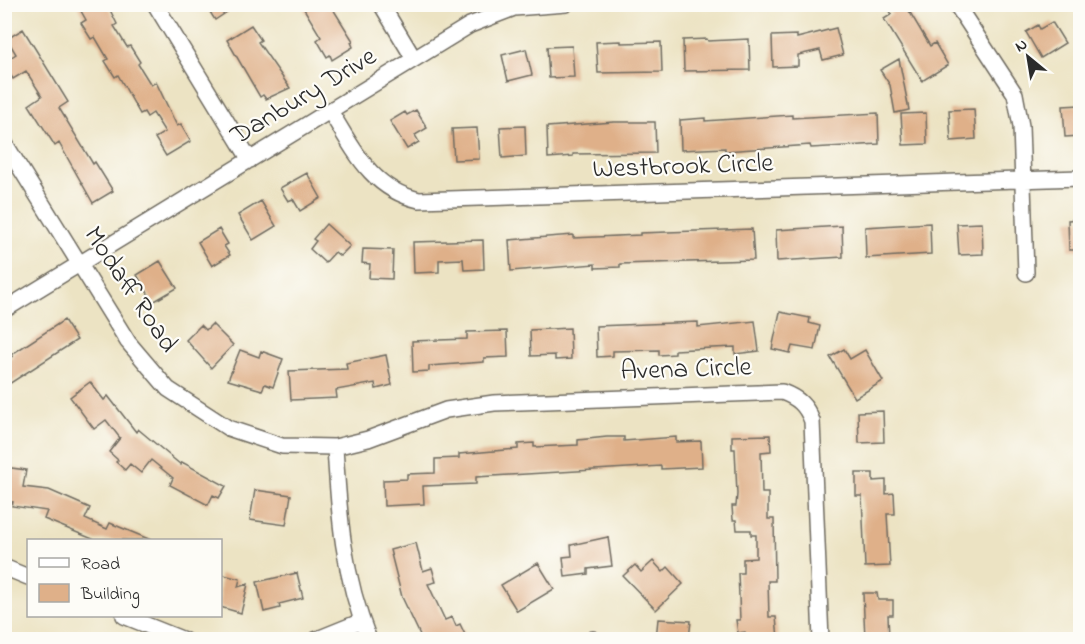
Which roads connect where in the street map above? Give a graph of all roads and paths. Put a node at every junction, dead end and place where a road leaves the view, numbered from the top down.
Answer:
1 (155, 4) edge
2 (381, 4) edge
3 (566, 4) edge
4 (956, 4) edge
5 (414, 59) junction
6 (330, 111) junction
7 (4, 142) edge
8 (250, 160) junction
9 (1080, 178) edge
10 (1023, 180) junction
11 (80, 263) junction
12 (1026, 273) dead end
13 (4, 310) edge
14 (335, 447) junction
15 (6, 568) edge
16 (27, 578) edge
17 (129, 617) edge
18 (362, 621) junction
19 (184, 639) edge
20 (315, 639) edge
21 (369, 639) edge
22 (821, 639) edge

1 - 8 street
2 - 5 street
3 - 5 street, Danbury Drive
4 - 10 street
5 - 6 street, Danbury Drive
6 - 8 street, Danbury Drive
6 - 10 street, Westbrook Circle
7 - 11 street, Modaff Road
8 - 11 street, Danbury Drive
9 - 10 street, Westbrook Circle
10 - 12 street
11 - 13 street, Danbury Drive
11 - 14 street, Modaff Road
14 - 18 street
14 - 22 street, Avena Circle
15 - 16 street
17 - 19 street
18 - 20 street
18 - 21 street

